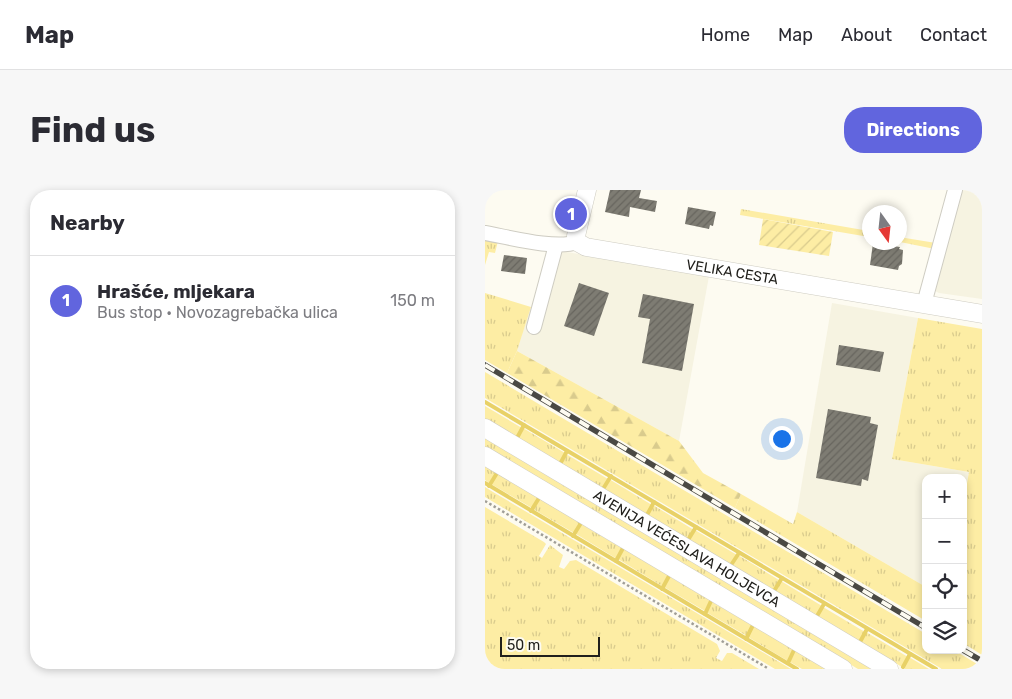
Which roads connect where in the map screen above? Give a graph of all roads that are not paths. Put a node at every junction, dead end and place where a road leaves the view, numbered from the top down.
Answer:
1 (587, 190) edge
2 (955, 190) edge
3 (485, 233) edge
4 (577, 242) junction
5 (556, 245) junction
6 (924, 304) junction
7 (982, 314) edge
8 (534, 327) dead end
9 (485, 428) edge
10 (485, 456) edge
11 (843, 669) edge
12 (889, 669) edge

1 - 4 main road
2 - 6 street
3 - 5 street, VELIKA CESTA
4 - 5 street, VELIKA CESTA
4 - 6 main road, VELIKA CESTA
5 - 8 street
6 - 7 main road, VELIKA CESTA
9 - 12 main road, AVENIJA VEĆESLAVA HOLJEVCA
10 - 11 main road, AVENIJA VEĆESLAVA HOLJEVCA

